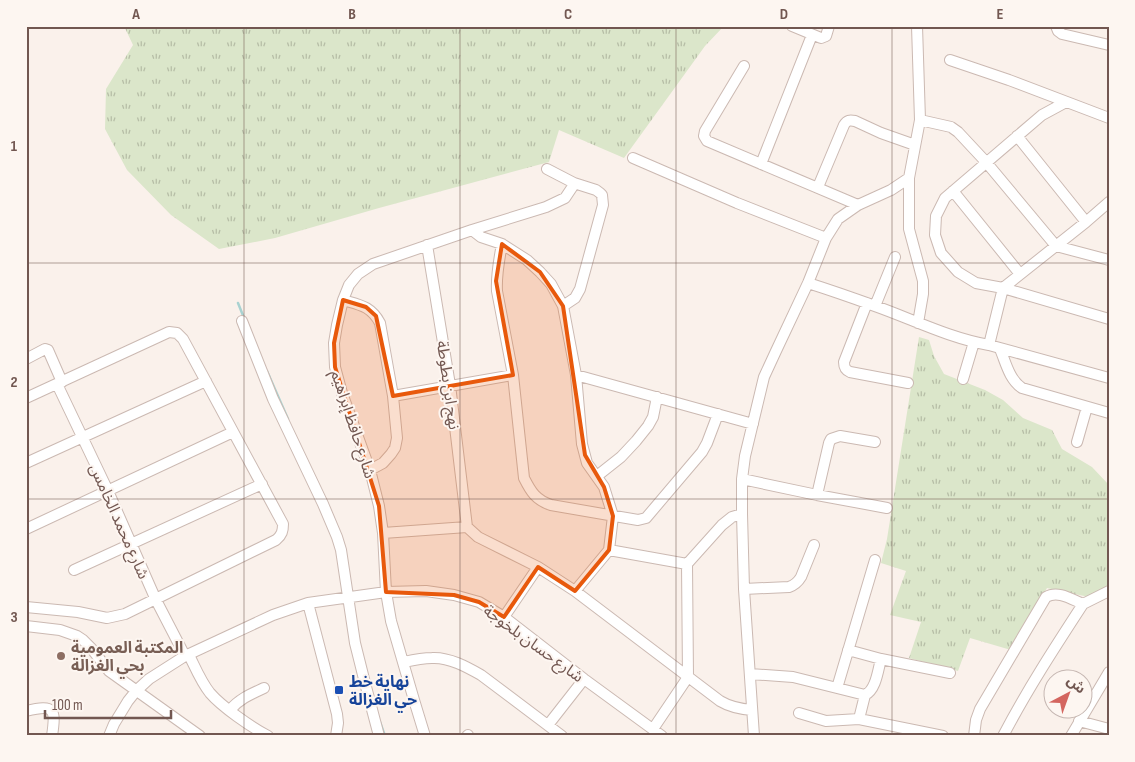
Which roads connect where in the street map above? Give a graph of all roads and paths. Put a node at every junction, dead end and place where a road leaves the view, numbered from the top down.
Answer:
1 (792, 26) edge
2 (829, 26) edge
3 (917, 26) edge
4 (1056, 26) edge
5 (812, 34) junction
6 (1109, 45) edge
7 (950, 60) dead end
8 (744, 66) dead end
9 (1066, 102) junction
10 (1109, 118) edge
11 (920, 120) junction
12 (1017, 136) junction
13 (915, 145) junction
14 (633, 158) dead end
15 (986, 162) junction
16 (761, 164) junction
17 (547, 169) dead end
18 (909, 178) junction
19 (574, 182) junction
20 (818, 187) junction
21 (953, 191) junction
22 (1109, 202) edge
23 (858, 205) junction
24 (1086, 222) junction
25 (472, 230) junction
26 (826, 238) junction
27 (502, 244) junction
28 (427, 245) junction
29 (1056, 246) junction
30 (895, 257) dead end
31 (1109, 260) edge
32 (1020, 274) junction
33 (808, 283) junction
34 (1003, 288) junction
35 (344, 300) junction
36 (871, 304) junction
37 (563, 306) junction
38 (1109, 319) edge
39 (242, 321) dead end
40 (918, 323) junction
41 (974, 342) junction
42 (989, 345) junction
43 (1000, 349) junction
44 (26, 359) edge
45 (513, 375) junction
46 (576, 375) junction
47 (1109, 378) edge
48 (963, 379) dead end
49 (206, 381) junction
50 (60, 383) junction
51 (908, 383) dead end
52 (450, 385) junction
53 (393, 396) junction
54 (657, 397) junction
55 (26, 398) edge
56 (1087, 407) junction
57 (1109, 413) edge
58 (718, 414) junction
59 (753, 424) junction
60 (233, 432) junction
61 (82, 437) junction
62 (876, 442) dead end
63 (1077, 442) dead end
64 (26, 463) edge
65 (370, 470) junction
66 (597, 476) junction
67 (742, 478) junction
68 (262, 484) junction
69 (108, 491) junction
70 (818, 495) junction
71 (887, 508) dead end
72 (742, 514) junction
73 (614, 516) junction
74 (468, 527) junction
75 (26, 529) edge
76 (383, 534) junction
77 (132, 544) junction
78 (814, 545) dead end
79 (609, 550) junction
80 (875, 560) dead end
81 (687, 564) junction
82 (538, 567) junction
83 (74, 570) dead end
84 (744, 589) junction
85 (575, 591) junction
86 (1109, 591) edge
87 (386, 592) junction
88 (348, 598) junction
89 (156, 600) junction
90 (308, 603) junction
91 (1083, 604) junction
92 (26, 607) edge
93 (504, 617) junction
94 (26, 626) edge
95 (848, 650) junction
96 (187, 655) junction
97 (881, 660) junction
98 (404, 662) junction
99 (1109, 672) edge
100 (950, 673) dead end
101 (750, 674) junction
102 (688, 677) junction
103 (584, 679) junction
104 (264, 688) dead end
105 (836, 688) junction
106 (136, 691) junction
107 (865, 695) junction
108 (230, 710) junction
109 (752, 710) junction
110 (26, 711) edge
111 (799, 713) dead end
112 (859, 719) junction
113 (1079, 721) junction
114 (548, 725) junction
115 (653, 729) junction
116 (1109, 729) edge
117 (52, 736) edge
118 (109, 736) edge
119 (200, 736) edge
120 (268, 736) edge
121 (336, 736) edge
122 (379, 736) edge
123 (425, 736) edge
124 (562, 736) edge
125 (662, 736) edge
126 (754, 736) edge
127 (943, 736) edge
128 (974, 736) edge
129 (1002, 736) edge
130 (1071, 736) edge

1 - 5 street
2 - 5 street
3 - 11 street
4 - 6 street
5 - 16 street
7 - 9 street
8 - 16 street
9 - 10 street
9 - 12 street
11 - 13 street
11 - 15 street
12 - 15 street
12 - 24 street
13 - 18 street
13 - 20 street
14 - 26 street
15 - 21 street
15 - 29 street
16 - 20 street
17 - 19 street
18 - 23 street
18 - 40 street
19 - 25 street, شارع حافظ إبراهيم
19 - 37 street
20 - 23 street
21 - 32 street
21 - 34 street
22 - 24 street
23 - 26 street
24 - 29 street
25 - 27 street
25 - 28 street, شارع حافظ إبراهيم
26 - 33 street
27 - 37 street
27 - 45 street
28 - 35 street, شارع حافظ إبراهيم
28 - 52 street, نهج ابن بطوطة
29 - 31 street
29 - 32 street
30 - 36 street
32 - 34 street
33 - 36 street
33 - 59 street
34 - 38 street
34 - 42 street
35 - 53 street
35 - 65 street, شارع حافظ إبراهيم
36 - 40 street
36 - 51 street
37 - 46 street
39 - 88 street
40 - 41 street
41 - 42 street
41 - 48 street
42 - 43 street
43 - 47 street
43 - 56 street
44 - 50 street, شارع محمد الخامس
45 - 52 street
45 - 73 street
46 - 54 street
46 - 66 street
49 - 50 street
49 - 60 street
49 - 61 street
50 - 55 street
50 - 61 street, شارع محمد الخامس
52 - 53 street
52 - 74 street, نهج ابن بطوطة
53 - 65 street
54 - 58 street
54 - 66 street
56 - 57 street
56 - 63 street
58 - 59 street
58 - 73 street
59 - 67 street
60 - 68 street
60 - 69 street
61 - 64 street
61 - 69 street, شارع محمد الخامس
62 - 70 street
65 - 76 street, شارع حافظ إبراهيم
66 - 73 street
67 - 70 street
67 - 72 street
68 - 77 street
68 - 89 street
69 - 75 street
69 - 77 street, شارع محمد الخامس
70 - 71 street
72 - 81 street
72 - 84 street
73 - 79 street
74 - 76 street
74 - 82 street
76 - 87 street, شارع حافظ إبراهيم
77 - 83 street
77 - 89 street, شارع محمد الخامس
78 - 84 street
79 - 81 street
79 - 85 street
80 - 95 street
81 - 102 street
82 - 85 street
82 - 93 street
84 - 101 street
85 - 102 street
86 - 91 street
87 - 88 street, شارع حسان بلخوجة
87 - 93 street, شارع حسان بلخوجة
87 - 98 street, شارع حافظ إبراهيم
88 - 90 street, شارع حسان بلخوجة
88 - 122 street
89 - 92 street
89 - 96 street, شارع محمد الخامس
90 - 96 street, شارع حسان بلخوجة
90 - 121 street
91 - 128 street
91 - 129 street
93 - 103 street, شارع حسان بلخوجة
94 - 106 street
95 - 97 street
95 - 105 street
96 - 106 street, شارع حسان بلخوجة
96 - 108 street, شارع محمد الخامس
97 - 100 street
97 - 107 street
98 - 114 street
98 - 123 street, شارع حافظ إبراهيم
99 - 113 street
101 - 105 street
101 - 109 street
102 - 109 street
102 - 115 street
103 - 114 street
103 - 115 street, شارع حسان بلخوجة
104 - 108 street
105 - 107 street
106 - 118 street, شارع حسان بلخوجة
106 - 119 street
107 - 112 street
108 - 120 street, شارع محمد الخامس
109 - 126 street
110 - 117 street
111 - 112 street
112 - 127 street
113 - 116 street
113 - 130 street
114 - 124 street
115 - 125 street, شارع حسان بلخوجة

